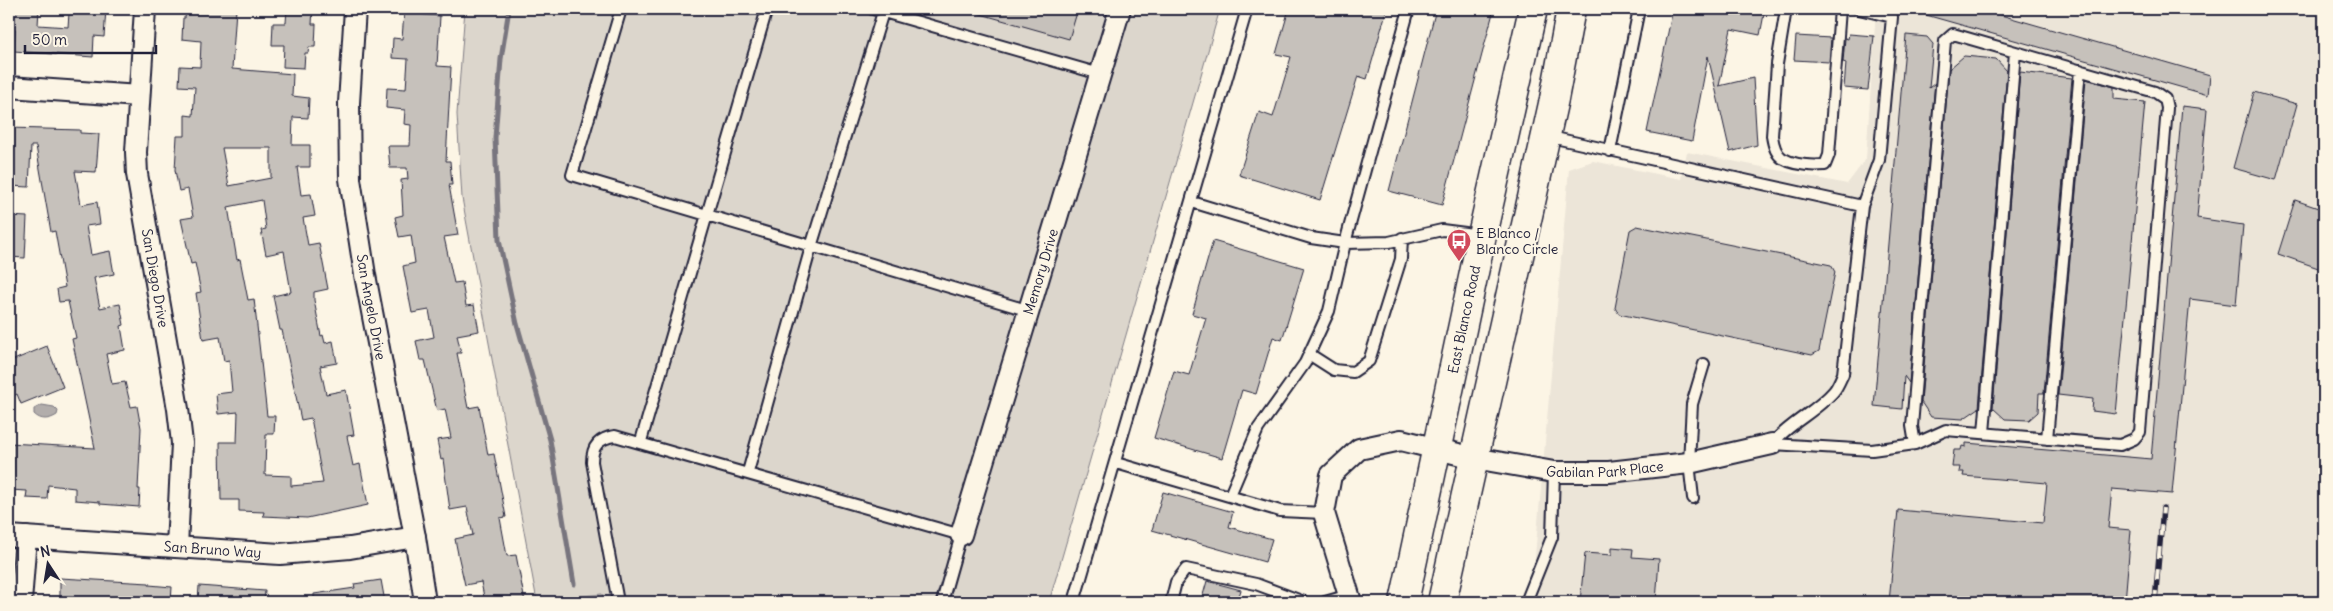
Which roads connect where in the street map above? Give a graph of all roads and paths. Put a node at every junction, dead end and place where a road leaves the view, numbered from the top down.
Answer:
1 (145, 9) edge
2 (355, 9) edge
3 (621, 9) edge
4 (767, 9) edge
5 (1120, 9) edge
6 (1247, 9) edge
7 (1409, 9) edge
8 (1533, 9) edge
9 (1570, 9) edge
10 (1639, 9) edge
11 (1786, 9) edge
12 (1840, 9) edge
13 (1860, 9) edge
14 (878, 10) edge
15 (2015, 52) junction
16 (2080, 70) junction
17 (1100, 74) junction
18 (9, 87) edge
19 (139, 96) junction
20 (1545, 136) junction
21 (1610, 151) junction
22 (1192, 202) junction
23 (1862, 206) junction
24 (705, 215) junction
25 (1482, 235) junction
26 (1402, 238) junction
27 (1345, 244) junction
28 (811, 247) junction
29 (1030, 311) junction
30 (1309, 354) junction
31 (1704, 364) dead end
32 (1984, 433) junction
33 (2047, 438) junction
34 (641, 441) junction
35 (1772, 444) junction
36 (1915, 444) junction
37 (1438, 448) junction
38 (1474, 458) junction
39 (1116, 463) junction
40 (1689, 463) junction
41 (748, 472) junction
42 (1554, 472) junction
43 (1230, 495) junction
44 (1693, 498) dead end
45 (1324, 513) junction
46 (961, 536) junction
47 (17, 537) edge
48 (415, 537) junction
49 (177, 547) junction
50 (1350, 598) edge
51 (1299, 601) edge
52 (21, 602) edge
53 (425, 602) edge
54 (618, 602) edge
55 (942, 602) edge
56 (1074, 602) edge
57 (1171, 602) edge
58 (1325, 602) edge
59 (1404, 602) edge
60 (1442, 602) edge
61 (1526, 602) edge

1 - 19 street, San Diego Drive
2 - 48 street, San Angelo Drive
3 - 24 lane
4 - 24 lane
5 - 17 street, Memory Drive
6 - 22 lane
7 - 27 lane
8 - 25 highway, East Blanco Road
9 - 20 highway
10 - 21 lane
11 - 12 lane
13 - 23 lane
14 - 17 lane
14 - 28 lane
15 - 16 lane
15 - 32 lane
15 - 36 lane
16 - 33 lane
16 - 33 lane
17 - 29 street, Memory Drive
18 - 19 street
19 - 49 street, San Diego Drive
20 - 21 lane
20 - 38 highway
21 - 23 lane
22 - 27 lane
22 - 39 lane
23 - 35 lane
24 - 28 lane
24 - 34 lane
25 - 26 lane
25 - 37 highway, East Blanco Road
26 - 27 lane
26 - 30 lane
27 - 30 lane
28 - 29 lane
28 - 41 lane
29 - 46 street, Memory Drive
30 - 43 lane
31 - 40 lane
32 - 33 lane
32 - 36 lane
34 - 41 lane
34 - 54 lane
35 - 36 lane
35 - 40 street, Gabilan Park Place
37 - 38 street, Gabilan Park Place
37 - 45 street, Gabilan Park Place
37 - 59 highway, East Blanco Road
38 - 42 street, Gabilan Park Place
38 - 60 highway
39 - 43 lane
39 - 56 lane
40 - 42 street, Gabilan Park Place
40 - 44 lane
41 - 46 lane
42 - 61 lane
43 - 45 lane
45 - 50 street
46 - 55 lane
47 - 49 street, San Bruno Way
47 - 52 street
48 - 49 street, San Bruno Way
48 - 53 street, San Angelo Drive
50 - 58 lane
51 - 57 lane

